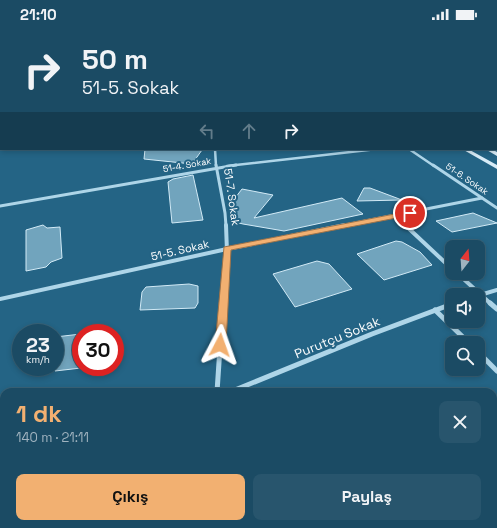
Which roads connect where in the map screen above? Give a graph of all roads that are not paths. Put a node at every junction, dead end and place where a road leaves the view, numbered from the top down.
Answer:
1 (216, 150) edge
2 (369, 150) edge
3 (410, 150) edge
4 (466, 150) edge
5 (216, 167) junction
6 (497, 167) edge
7 (482, 198) junction
8 (0, 206) edge
9 (497, 208) edge
10 (395, 216) junction
11 (227, 249) junction
12 (445, 262) edge
13 (464, 280) edge
14 (472, 288) edge
15 (497, 290) edge
16 (485, 293) edge
17 (0, 299) edge
18 (485, 300) edge
19 (445, 306) edge
20 (497, 309) edge
21 (435, 310) junction
22 (462, 336) edge
23 (485, 359) edge
24 (497, 371) edge
25 (217, 388) edge
26 (240, 388) edge

1 - 5 street, 51-7. Sokak
2 - 5 street, 51-4. Sokak
3 - 7 street, 51-6. Sokak
4 - 6 main road
5 - 8 street, 51-4. Sokak
5 - 11 street, 51-7. Sokak
7 - 9 street, 51-6. Sokak
7 - 10 street, 51-5. Sokak
10 - 11 street, 51-5. Sokak
10 - 12 street
11 - 17 street, 51-5. Sokak
11 - 25 street, 51-7. Sokak
13 - 14 street
15 - 16 street
18 - 20 street
19 - 21 street, Purutçu Sokak
21 - 22 street
21 - 26 street, Purutçu Sokak
23 - 24 street

